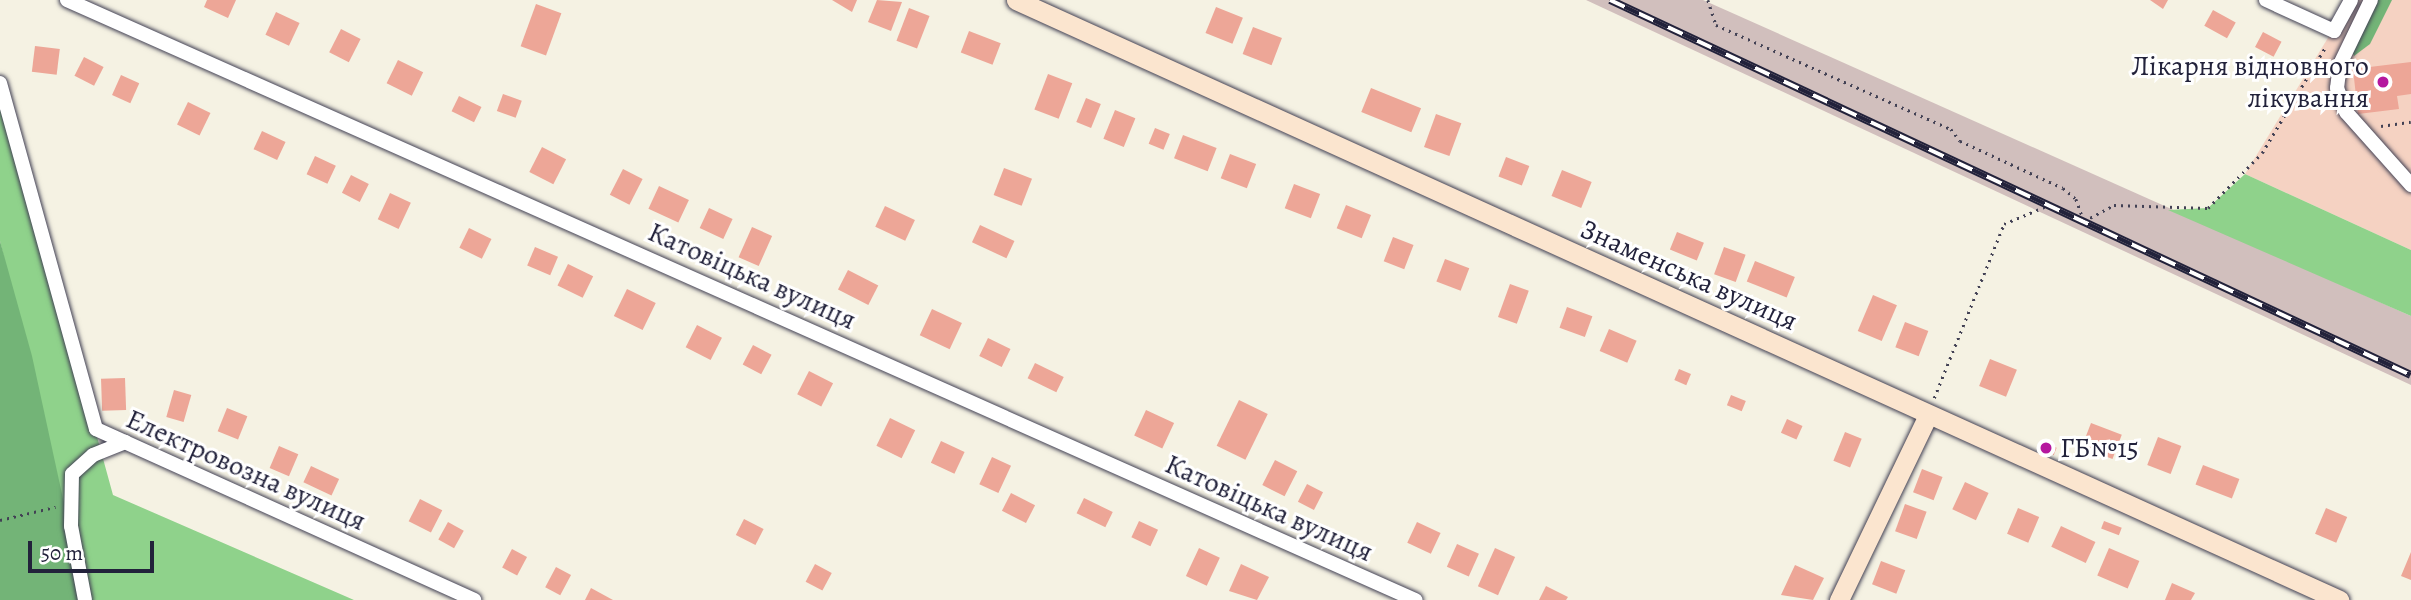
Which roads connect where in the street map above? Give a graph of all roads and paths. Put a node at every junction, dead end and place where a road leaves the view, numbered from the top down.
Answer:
1 (67, 0) edge
2 (1016, 0) edge
3 (1708, 0) edge
4 (2266, 0) edge
5 (2351, 0) edge
6 (2371, 0) edge
7 (2334, 32) junction
8 (0, 83) edge
9 (2411, 122) edge
10 (2360, 129) junction
11 (2411, 185) edge
12 (2084, 221) junction
13 (1928, 415) junction
14 (125, 442) junction
15 (71, 503) junction
16 (0, 520) edge
17 (85, 600) edge
18 (474, 600) edge
19 (1415, 600) edge
20 (1839, 600) edge
21 (2339, 600) edge

1 - 19 street, Катовіцька вулиця
2 - 13 main road, Знаменська вулиця
3 - 12 path
4 - 7 street
5 - 7 street
6 - 10 street
7 - 12 path
8 - 14 street, Електровозна вулиця
9 - 10 path
10 - 11 street
12 - 13 path
13 - 20 main road
13 - 21 main road, Знаменська вулиця
14 - 15 street
14 - 18 street, Електровозна вулиця
15 - 16 path
15 - 17 street

